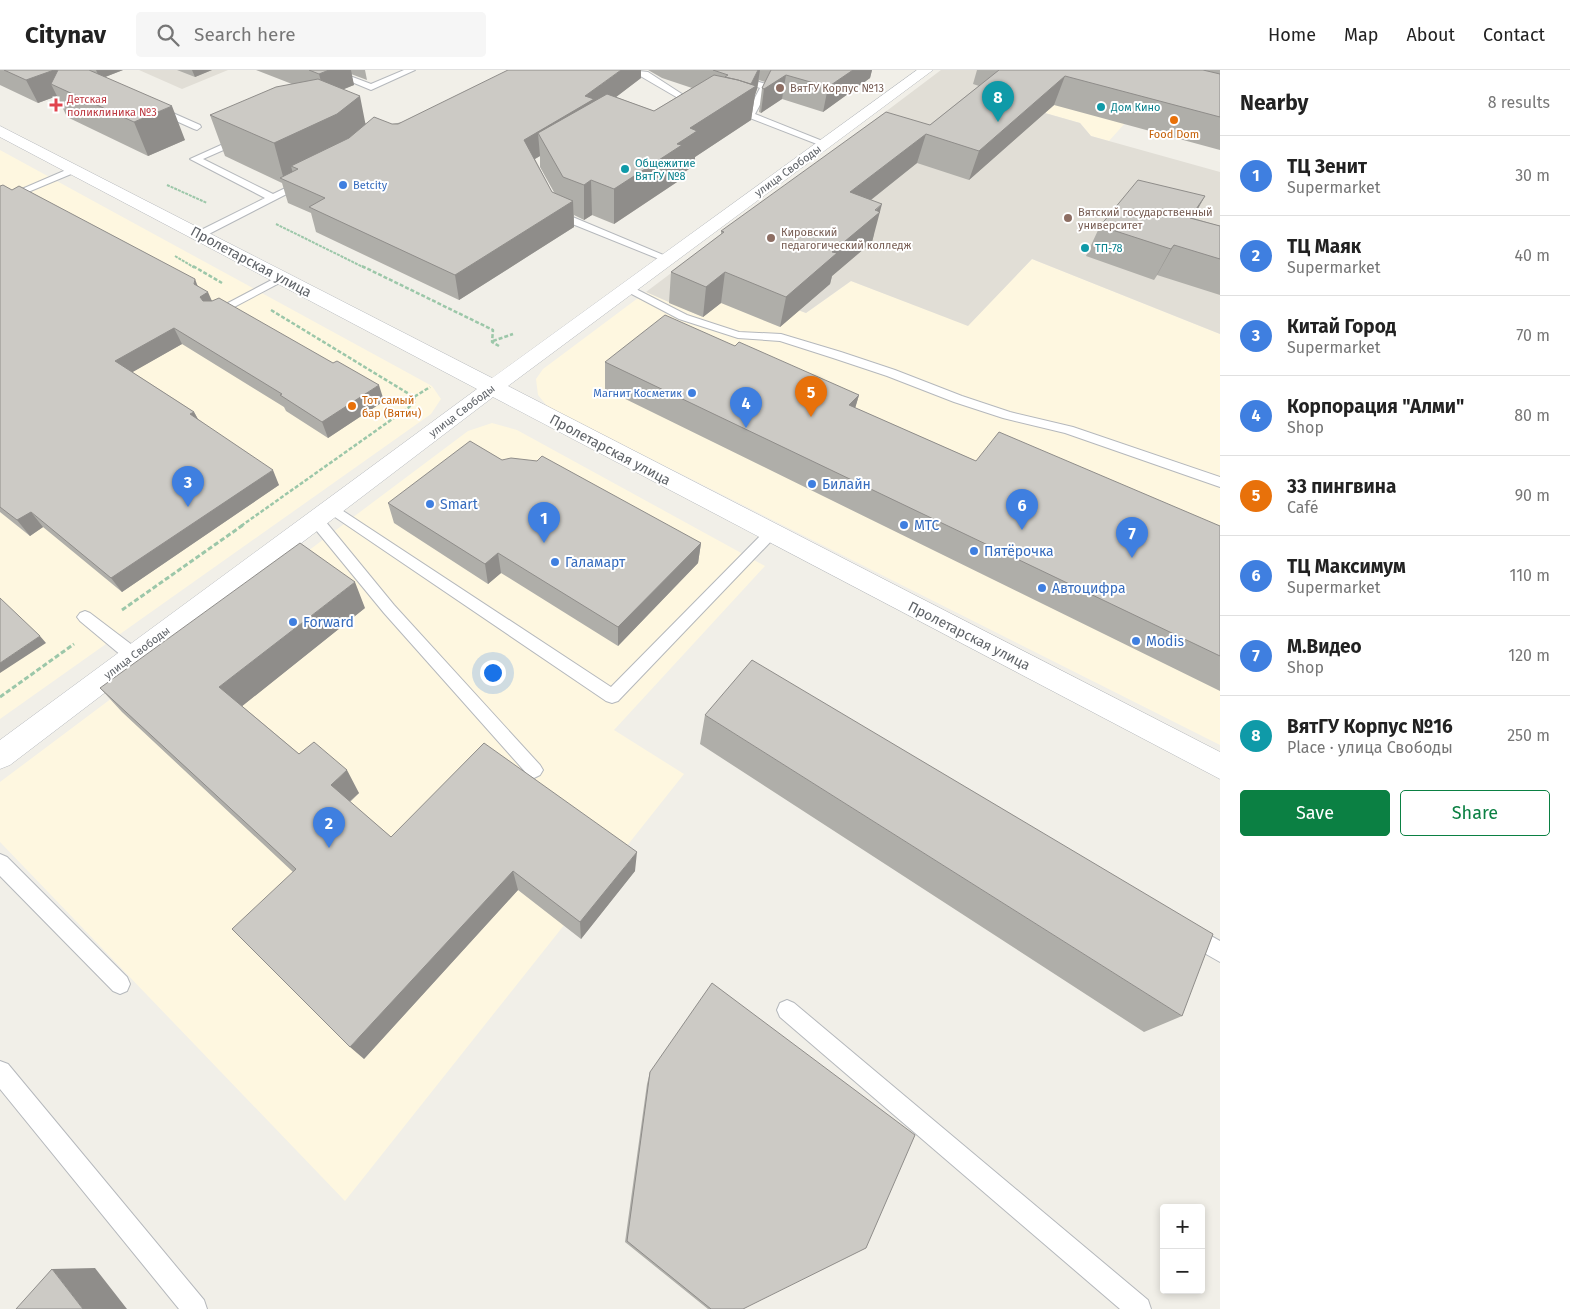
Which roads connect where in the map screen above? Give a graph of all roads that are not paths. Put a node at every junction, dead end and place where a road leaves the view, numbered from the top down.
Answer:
1 (326, 70) edge
2 (411, 70) edge
3 (634, 70) edge
4 (709, 70) edge
5 (822, 70) edge
6 (926, 70) edge
7 (765, 87) junction
8 (681, 98) edge
9 (151, 106) edge
10 (722, 106) edge
11 (751, 114) junction
12 (196, 127) dead end
13 (0, 131) edge
14 (248, 135) edge
15 (825, 144) junction
16 (73, 170) junction
17 (316, 176) edge
18 (273, 198) junction
19 (550, 198) edge
20 (1, 200) edge
21 (199, 235) junction
22 (668, 259) junction
23 (281, 278) junction
24 (628, 288) junction
25 (215, 313) edge
26 (492, 388) junction
27 (1220, 482) edge
28 (323, 514) junction
29 (772, 534) junction
30 (85, 617) dead end
31 (134, 656) junction
32 (0, 756) edge
33 (1220, 766) edge
34 (534, 770) dead end
35 (0, 863) edge
36 (1177, 927) edge
37 (1220, 952) edge
38 (120, 984) dead end
39 (787, 1010) dead end
40 (0, 1072) edge
41 (195, 1309) edge
42 (1139, 1309) edge

1 - 2 lane
3 - 8 lane
4 - 7 lane
5 - 7 lane
6 - 15 street, улица Свободы
7 - 11 lane
9 - 12 lane
10 - 11 lane
11 - 15 lane
13 - 16 street, Пролетарская улица
14 - 18 lane
15 - 22 street, улица Свободы
16 - 20 lane
16 - 21 street, Пролетарская улица
17 - 18 lane
18 - 21 lane
19 - 22 lane
21 - 23 street, Пролетарская улица
22 - 24 street, улица Свободы
23 - 25 lane
23 - 26 street, Пролетарская улица
24 - 26 street, улица Свободы
24 - 27 lane
26 - 28 street, улица Свободы
26 - 29 street, Пролетарская улица
28 - 29 lane
28 - 31 street, улица Свободы
28 - 34 lane
29 - 33 street, Пролетарская улица
30 - 31 lane
31 - 32 street, улица Свободы
35 - 38 lane
36 - 37 lane
39 - 42 lane
40 - 41 lane

